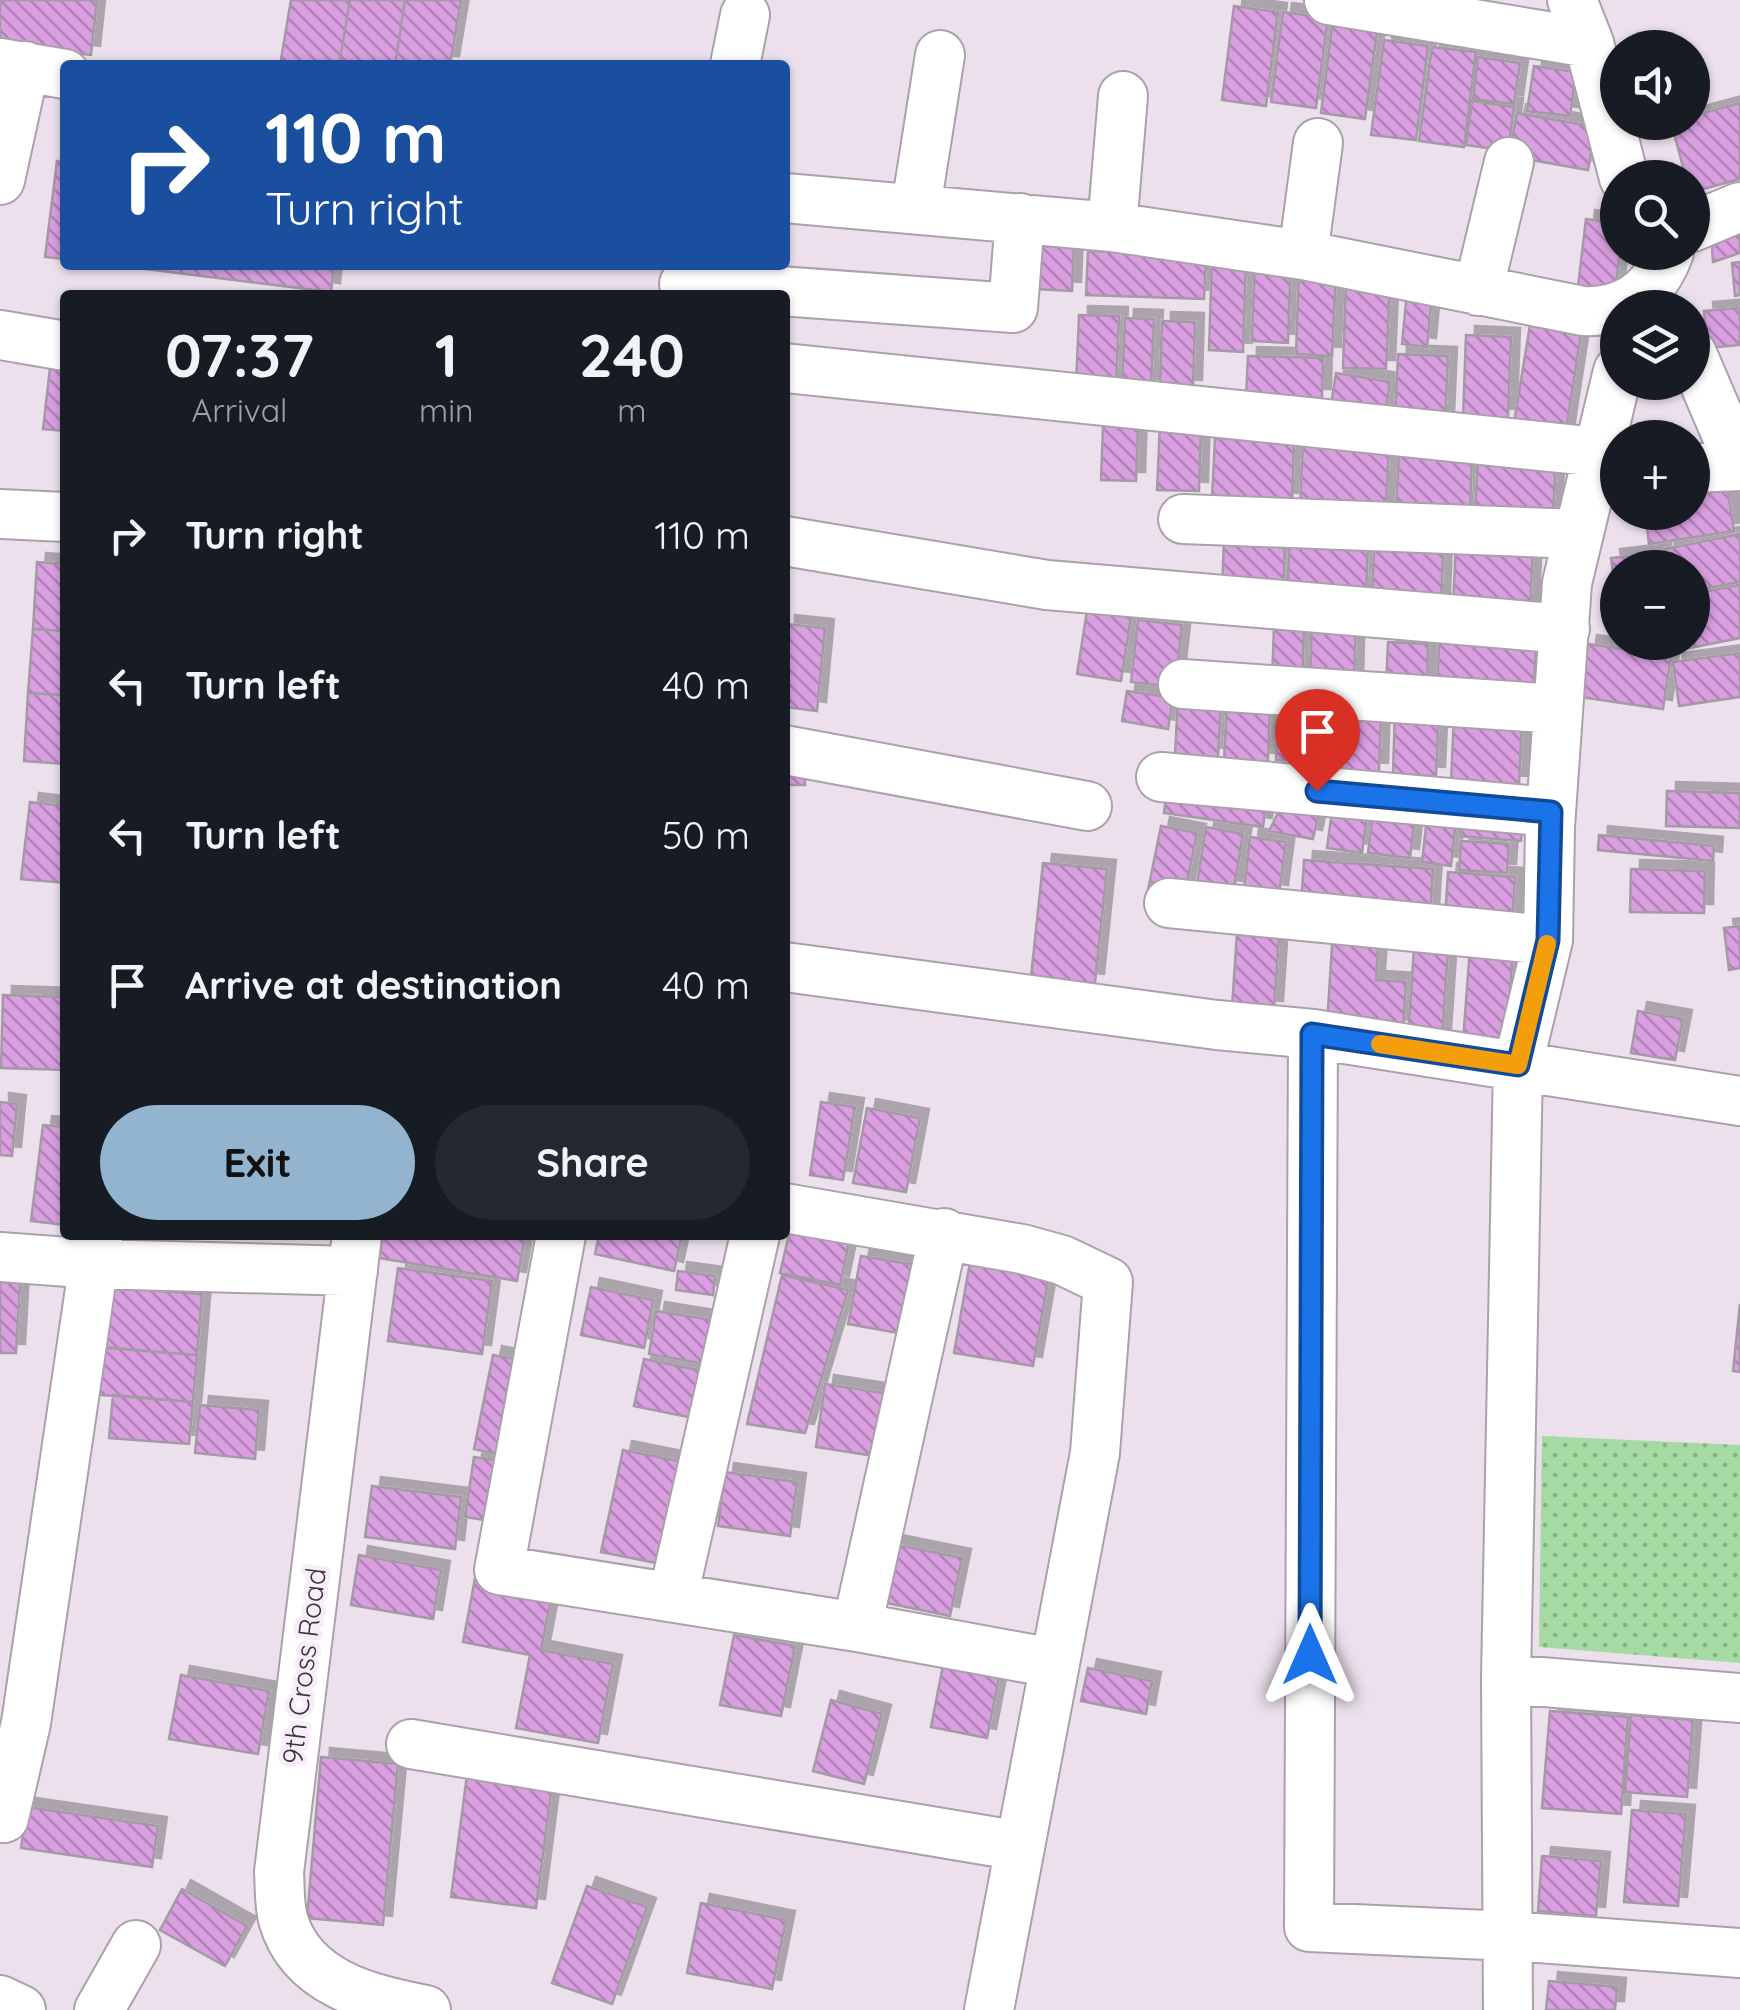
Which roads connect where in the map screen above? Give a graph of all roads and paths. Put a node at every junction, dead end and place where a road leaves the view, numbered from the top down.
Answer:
1 (1330, 0) edge
2 (745, 15) dead end
3 (1580, 22) edge
4 (940, 55) dead end
5 (737, 60) edge
6 (30, 68) edge
7 (1123, 96) dead end
8 (1318, 142) dead end
9 (1619, 160) edge
10 (1509, 162) dead end
11 (0, 180) edge
12 (790, 198) edge
13 (916, 207) junction
14 (1740, 207) edge
15 (1020, 218) junction
16 (1710, 220) edge
17 (1112, 227) junction
18 (1303, 255) junction
19 (684, 284) dead end
20 (1647, 284) edge
21 (766, 290) edge
22 (1478, 291) junction
23 (790, 292) edge
24 (0, 335) edge
25 (60, 345) edge
26 (790, 369) edge
27 (1712, 375) edge
28 (1600, 466) edge
29 (1740, 466) edge
30 (1710, 467) edge
31 (1600, 474) edge
32 (0, 514) edge
33 (60, 517) edge
34 (1183, 519) dead end
35 (1578, 534) junction
36 (790, 542) edge
37 (1565, 629) junction
38 (1183, 684) dead end
39 (1558, 710) junction
40 (790, 751) edge
41 (1162, 777) dead end
42 (1087, 806) dead end
43 (1551, 812) junction
44 (1169, 902) dead end
45 (1548, 940) junction
46 (790, 969) edge
47 (1312, 1034) junction
48 (1518, 1065) junction
49 (1740, 1101) edge
50 (790, 1209) edge
51 (944, 1233) junction
52 (560, 1240) edge
53 (754, 1240) edge
54 (96, 1249) edge
55 (355, 1253) edge
56 (0, 1257) edge
57 (673, 1598) junction
58 (857, 1627) junction
59 (1054, 1662) junction
60 (1506, 1678) junction
61 (1740, 1698) edge
62 (411, 1744) dead end
63 (4, 1818) dead end
64 (1020, 1846) junction
65 (1510, 1936) junction
66 (136, 1945) dead end
67 (1740, 1953) edge
68 (318, 1994) edge
69 (0, 2000) edge
70 (21, 2010) edge
71 (99, 2010) edge
72 (426, 2010) edge
73 (989, 2010) edge
74 (1508, 2010) edge

1 - 3 street
2 - 5 street
3 - 9 street
4 - 13 street
6 - 11 street
7 - 17 street
8 - 18 street
10 - 22 street
12 - 13 street
13 - 15 street
14 - 16 street
15 - 17 street
15 - 23 street
17 - 18 street
18 - 22 street
19 - 21 street
20 - 22 street
24 - 25 street
26 - 28 street
27 - 29 street
29 - 30 street
31 - 35 street
32 - 33 street
34 - 35 street
35 - 37 street
36 - 37 street
37 - 39 street
38 - 39 street
39 - 43 street
40 - 42 street
41 - 43 street
43 - 45 street
44 - 45 street
45 - 48 street
46 - 47 street
47 - 48 street
47 - 65 street
48 - 49 street
48 - 60 street
50 - 51 street
51 - 58 street
51 - 59 street
52 - 57 street
53 - 57 street
54 - 55 street
54 - 56 street
54 - 63 street
55 - 68 street, 9th Cross Road
57 - 58 street
58 - 59 street
59 - 64 street
60 - 61 street
60 - 65 street
62 - 64 street
64 - 73 street
65 - 67 street
65 - 74 street
66 - 71 street
68 - 72 street, 9th Cross Road
69 - 70 street

